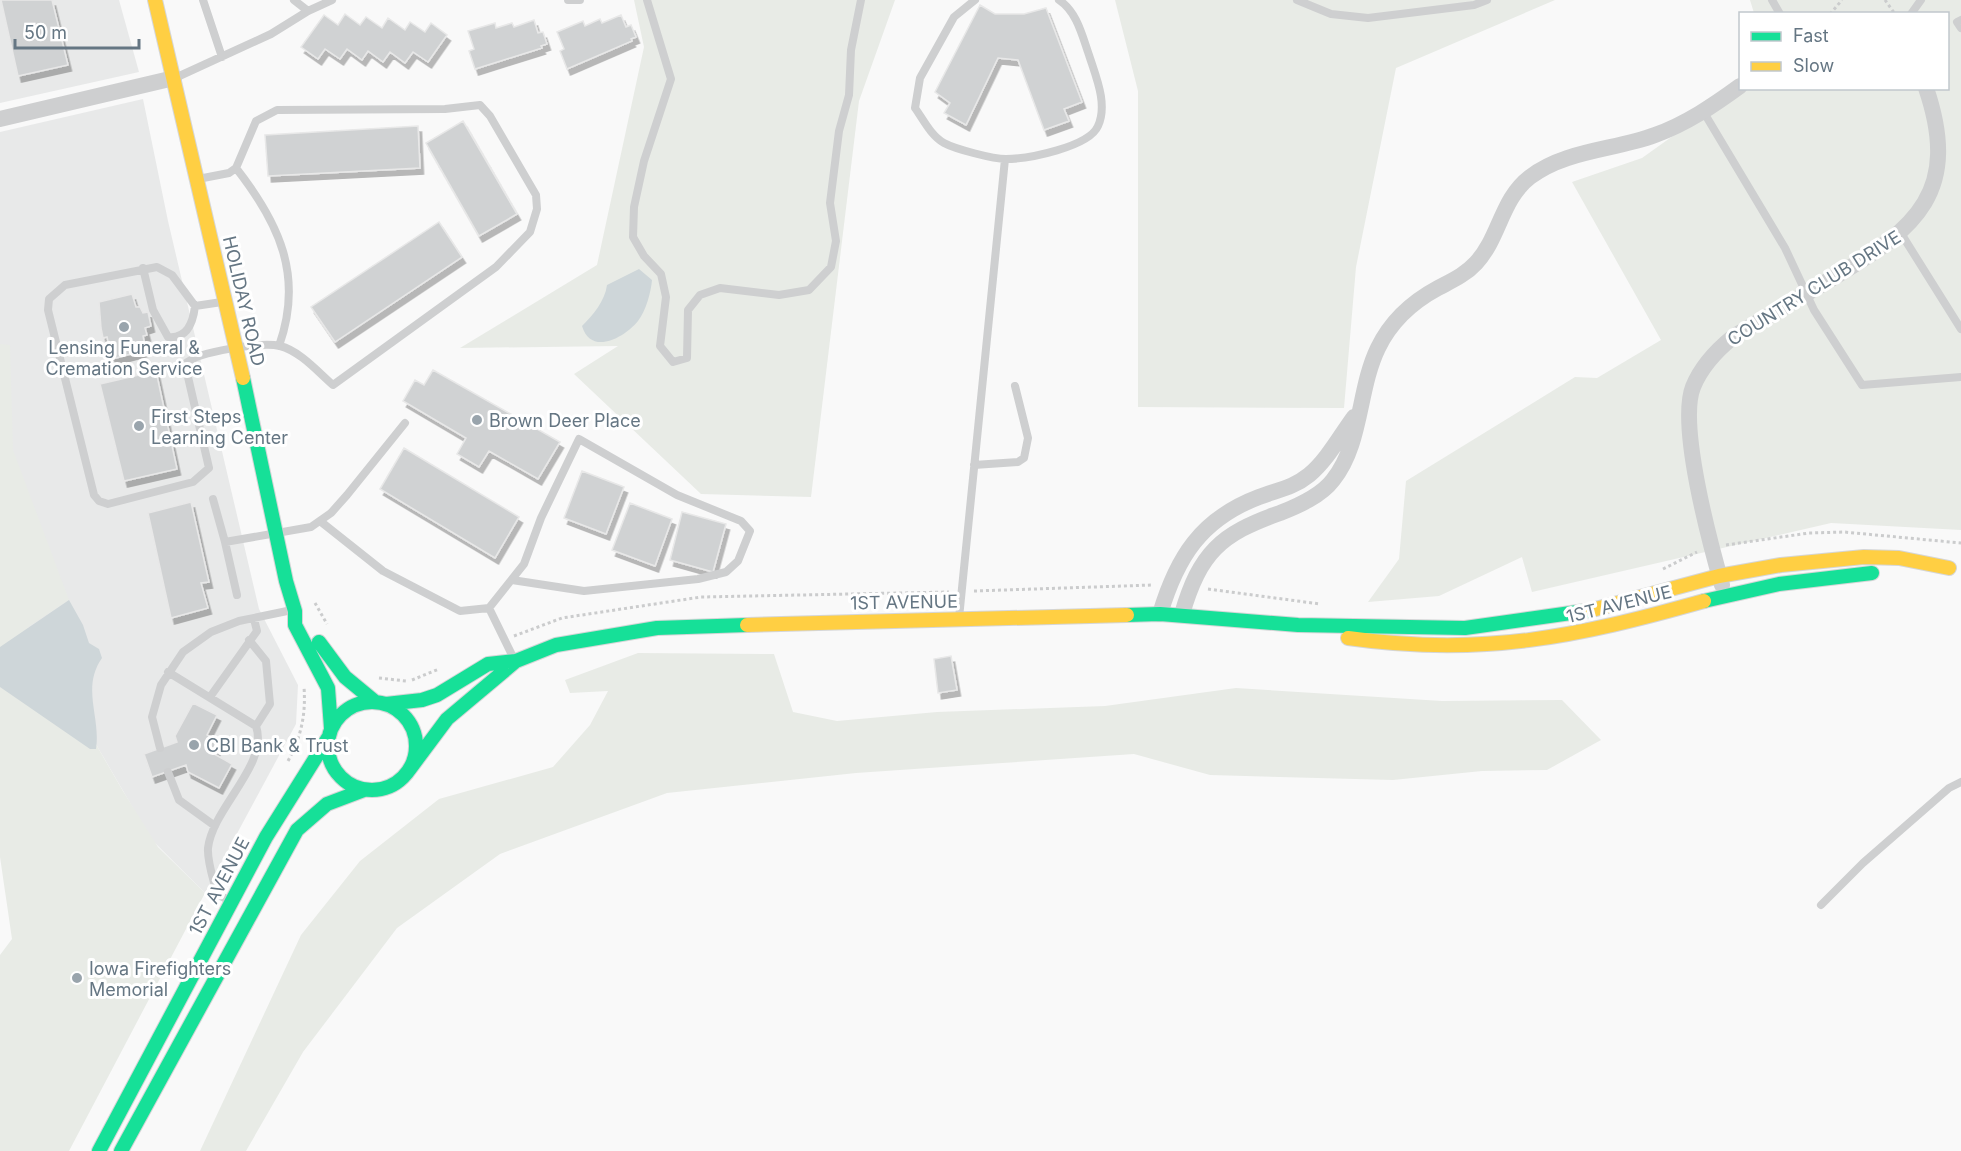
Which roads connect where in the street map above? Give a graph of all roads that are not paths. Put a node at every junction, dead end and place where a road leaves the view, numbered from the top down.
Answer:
1 (155, 0) edge
2 (203, 0) edge
3 (294, 0) edge
4 (332, 0) edge
5 (568, 0) edge
6 (580, 0) edge
7 (647, 0) edge
8 (861, 0) edge
9 (975, 0) edge
10 (1059, 0) edge
11 (1297, 0) edge
12 (1487, 0) edge
13 (308, 11) junction
14 (1961, 20) edge
15 (1961, 28) edge
16 (222, 57) junction
17 (174, 78) junction
18 (1739, 87) edge
19 (1927, 90) edge
20 (1703, 111) junction
21 (0, 119) edge
22 (1005, 159) junction
23 (236, 168) junction
24 (197, 179) junction
25 (1902, 235) junction
26 (143, 268) junction
27 (1806, 294) junction
28 (226, 302) junction
29 (195, 306) junction
30 (1961, 329) edge
31 (279, 346) junction
32 (236, 347) junction
33 (1961, 377) edge
34 (1015, 386) dead end
35 (1358, 411) junction
36 (405, 423) dead end
37 (975, 465) junction
38 (213, 499) dead end
39 (320, 521) junction
40 (278, 532) junction
41 (225, 542) junction
42 (1955, 568) edge
43 (1719, 576) junction
44 (512, 580) junction
45 (1725, 595) junction
46 (237, 596) dead end
47 (489, 608) junction
48 (295, 610) junction
49 (1160, 614) junction
50 (1182, 614) junction
51 (254, 619) junction
52 (959, 619) junction
53 (1298, 625) junction
54 (249, 640) junction
55 (516, 661) junction
56 (168, 672) junction
57 (210, 697) junction
58 (380, 703) junction
59 (256, 726) junction
60 (330, 733) junction
61 (160, 748) dead end
62 (409, 770) junction
63 (168, 772) dead end
64 (1961, 782) edge
65 (364, 790) junction
66 (215, 826) junction
67 (231, 902) junction
68 (1821, 905) dead end
69 (99, 1151) edge
70 (122, 1151) edge

1 - 17 main road, HOLIDAY ROAD
2 - 16 lane
3 - 13 lane
4 - 13 lane
5 - 6 lane
7 - 8 lane
9 - 22 lane
10 - 22 lane
11 - 12 lane
13 - 16 lane
14 - 15 lane
16 - 17 lane
17 - 21 street
17 - 24 main road, HOLIDAY ROAD
18 - 20 street
19 - 25 street, COUNTRY CLUB DRIVE
20 - 27 lane
20 - 35 street
22 - 37 lane
23 - 24 lane
23 - 31 lane
23 - 31 lane
24 - 28 main road, HOLIDAY ROAD
25 - 27 street, COUNTRY CLUB DRIVE
25 - 30 lane
26 - 29 lane
26 - 29 lane
26 - 32 lane
27 - 33 lane
27 - 43 street, COUNTRY CLUB DRIVE
28 - 29 lane
28 - 32 main road, HOLIDAY ROAD
31 - 32 lane
32 - 40 main road, HOLIDAY ROAD
34 - 37 lane
35 - 49 street
35 - 50 street
36 - 39 lane
37 - 52 lane
38 - 41 lane
39 - 40 lane
39 - 47 lane
40 - 41 lane
40 - 48 main road, HOLIDAY ROAD
41 - 46 lane
42 - 43 main road, 1ST AVENUE
42 - 45 main road, 1ST AVENUE
43 - 45 street, COUNTRY CLUB DRIVE
43 - 53 main road, 1ST AVENUE
44 - 44 lane
44 - 47 lane
45 - 53 main road, 1ST AVENUE
47 - 55 lane
48 - 51 lane
48 - 58 main road, HOLIDAY ROAD
48 - 60 main road, HOLIDAY ROAD
49 - 50 main road, 1ST AVENUE
49 - 52 main road, 1ST AVENUE
50 - 53 main road, 1ST AVENUE
51 - 54 lane
51 - 56 lane
52 - 55 main road, 1ST AVENUE
54 - 57 lane
54 - 59 lane
55 - 58 main road, 1ST AVENUE
55 - 62 main road, 1ST AVENUE
56 - 57 lane
56 - 61 lane
57 - 59 lane
58 - 60 main road
58 - 62 main road
59 - 66 lane
60 - 65 main road
60 - 67 main road, 1ST AVENUE
62 - 65 main road
63 - 66 lane
64 - 68 lane
65 - 70 main road
66 - 67 lane
67 - 69 main road, 1ST AVENUE

